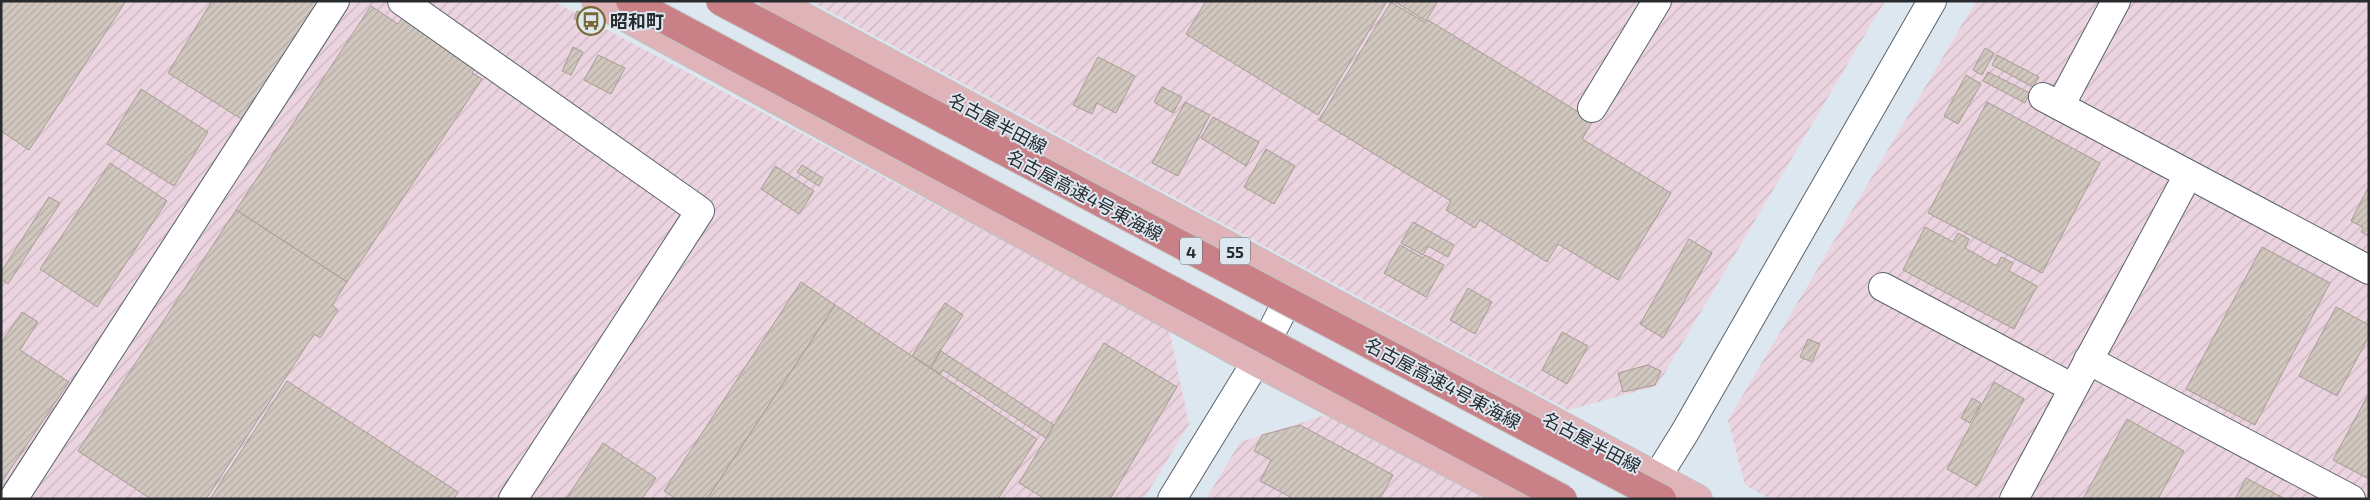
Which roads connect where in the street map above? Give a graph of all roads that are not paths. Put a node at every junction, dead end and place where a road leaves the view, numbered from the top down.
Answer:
1 (335, 1) edge
2 (402, 1) edge
3 (596, 1) edge
4 (630, 1) edge
5 (720, 1) edge
6 (774, 1) edge
7 (1658, 1) edge
8 (1932, 1) edge
9 (2116, 1) edge
10 (1592, 108) dead end
11 (2188, 175) junction
12 (2369, 270) edge
13 (1296, 284) junction
14 (1884, 287) dead end
15 (2088, 360) junction
16 (1256, 362) junction
17 (2073, 388) junction
18 (1660, 488) edge
19 (13, 499) edge
20 (513, 499) edge
21 (1172, 499) edge
22 (1518, 499) edge
23 (1564, 499) edge
24 (1698, 499) edge
25 (2014, 499) edge
26 (2351, 499) edge

1 - 19 street
2 - 20 street
3 - 16 main road
4 - 23 highway, bridge
5 - 18 highway, 名古屋高速4号東海線 / 4, bridge
6 - 13 main road, 名古屋半田線 / 55
7 - 10 street
8 - 18 street
9 - 11 street
11 - 12 street
11 - 15 street
13 - 16 street
13 - 18 main road, 名古屋半田線 / 55
14 - 17 street
15 - 17 street
15 - 26 street
16 - 21 street
16 - 22 main road
17 - 25 street
18 - 24 main road, 名古屋半田線 / 55

